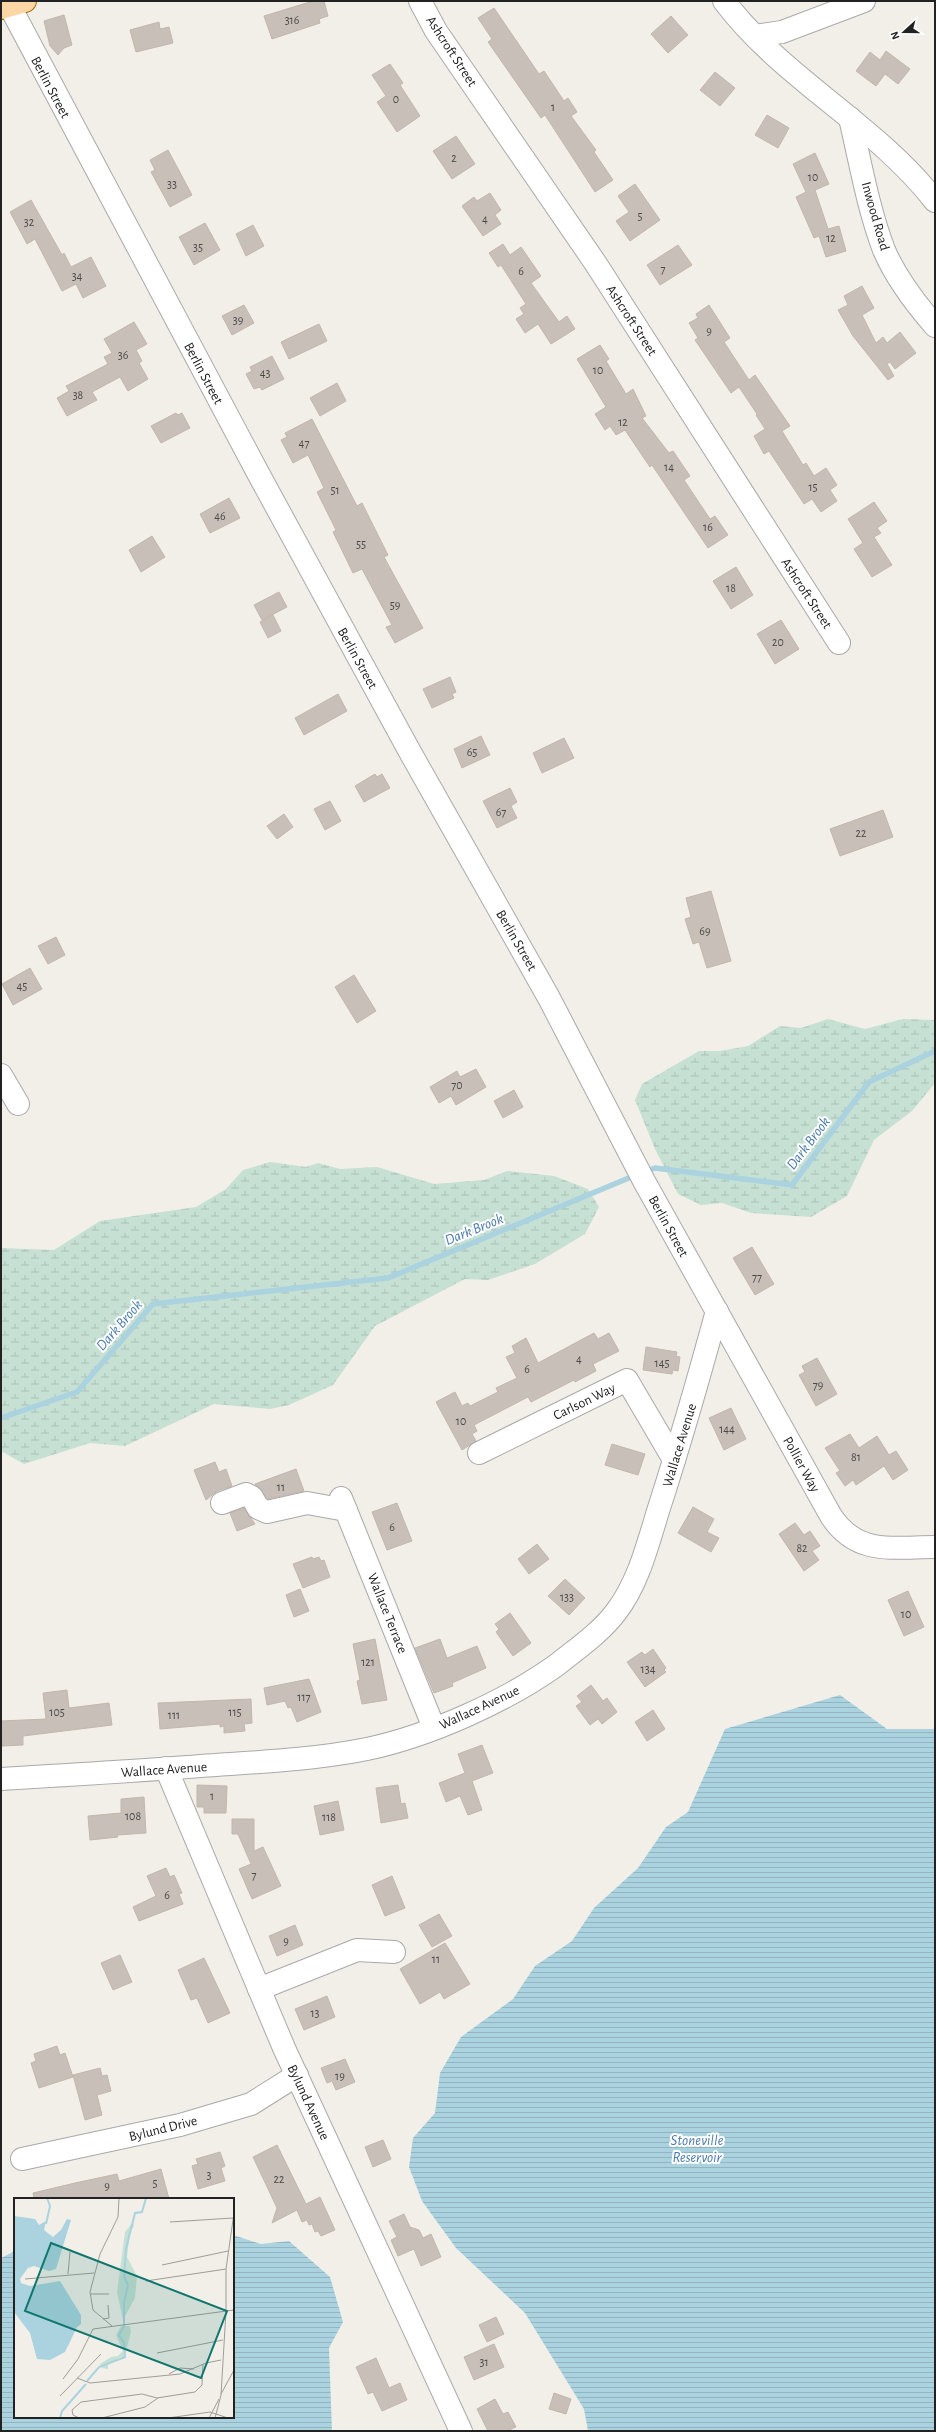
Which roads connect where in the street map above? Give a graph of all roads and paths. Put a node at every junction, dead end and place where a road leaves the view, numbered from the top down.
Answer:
1 (420, 1) edge
2 (724, 1) edge
3 (864, 1) edge
4 (10, 4) edge
5 (755, 36) junction
6 (850, 118) junction
7 (935, 201) edge
8 (935, 326) edge
9 (839, 643) dead end
10 (1, 1075) edge
11 (18, 1104) dead end
12 (717, 1311) junction
13 (479, 1453) dead end
14 (674, 1460) junction
15 (222, 1503) dead end
16 (935, 1547) edge
17 (434, 1728) junction
18 (166, 1768) junction
19 (1, 1779) edge
20 (394, 1952) dead end
21 (259, 1989) junction
22 (297, 2075) junction
23 (22, 2159) dead end
24 (461, 2431) edge

1 - 9 street, Ashcroft Street
2 - 5 street
3 - 5 street
4 - 12 street, Berlin Street
5 - 6 street
6 - 7 street
6 - 8 street, Inwood Road
10 - 11 street
12 - 14 street, Wallace Avenue
12 - 16 street, Pollier Way
13 - 14 street, Carlson Way
14 - 17 street, Wallace Avenue
15 - 17 street, Wallace Terrace
17 - 18 street, Wallace Avenue
18 - 19 street, Wallace Avenue
18 - 21 street, Bylund Avenue
20 - 21 street
21 - 22 street, Bylund Avenue
22 - 23 street, Bylund Drive
22 - 24 street, Bylund Avenue

